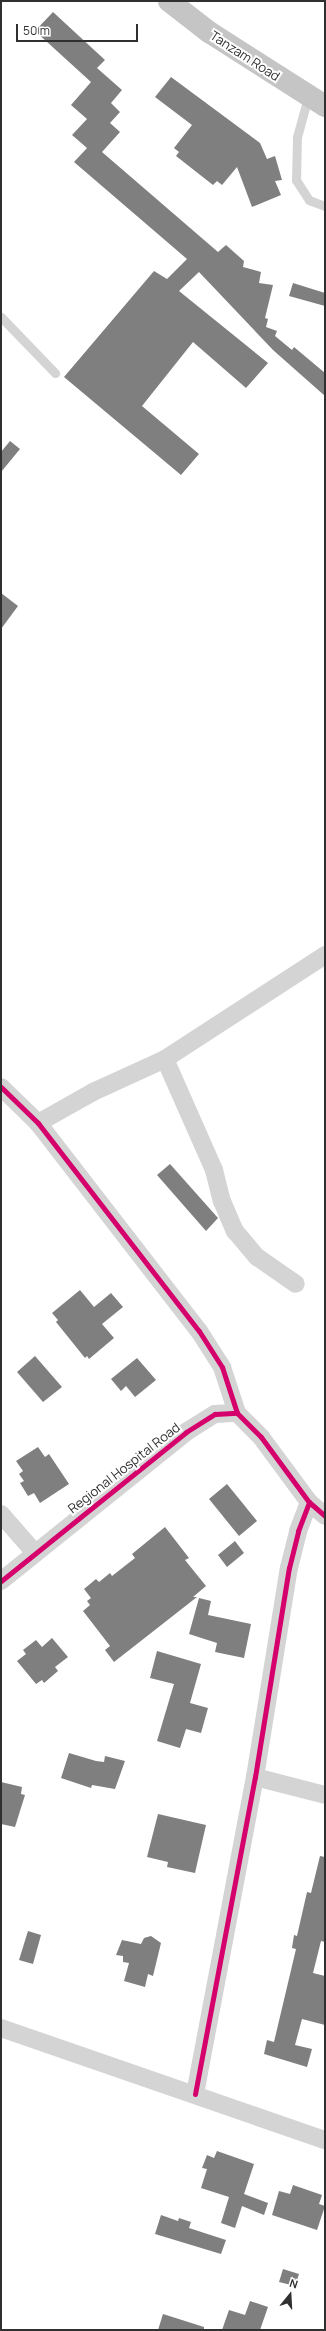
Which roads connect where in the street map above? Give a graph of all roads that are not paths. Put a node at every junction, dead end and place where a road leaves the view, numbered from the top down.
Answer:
1 (169, 1) edge
2 (316, 102) edge
3 (325, 206) edge
4 (1, 317) edge
5 (55, 373) dead end
6 (325, 955) edge
7 (165, 1059) junction
8 (1, 1087) edge
9 (38, 1122) junction
10 (296, 1284) dead end
11 (237, 1414) junction
12 (309, 1502) junction
13 (1, 1514) edge
14 (325, 1516) edge
15 (35, 1553) junction
16 (1, 1581) edge
17 (255, 1777) junction
18 (325, 1794) edge
19 (1, 2028) edge
20 (195, 2094) junction
21 (325, 2140) edge

1 - 2 highway, Tanzam Road
2 - 3 lane
4 - 5 lane
6 - 7 street
7 - 9 street
7 - 10 street
8 - 9 street
9 - 11 street
11 - 12 street
11 - 15 street, Regional Hospital Road
12 - 14 street
12 - 17 street
13 - 15 street
15 - 16 street, Regional Hospital Road
17 - 18 street
17 - 20 street
19 - 20 street
20 - 21 street

